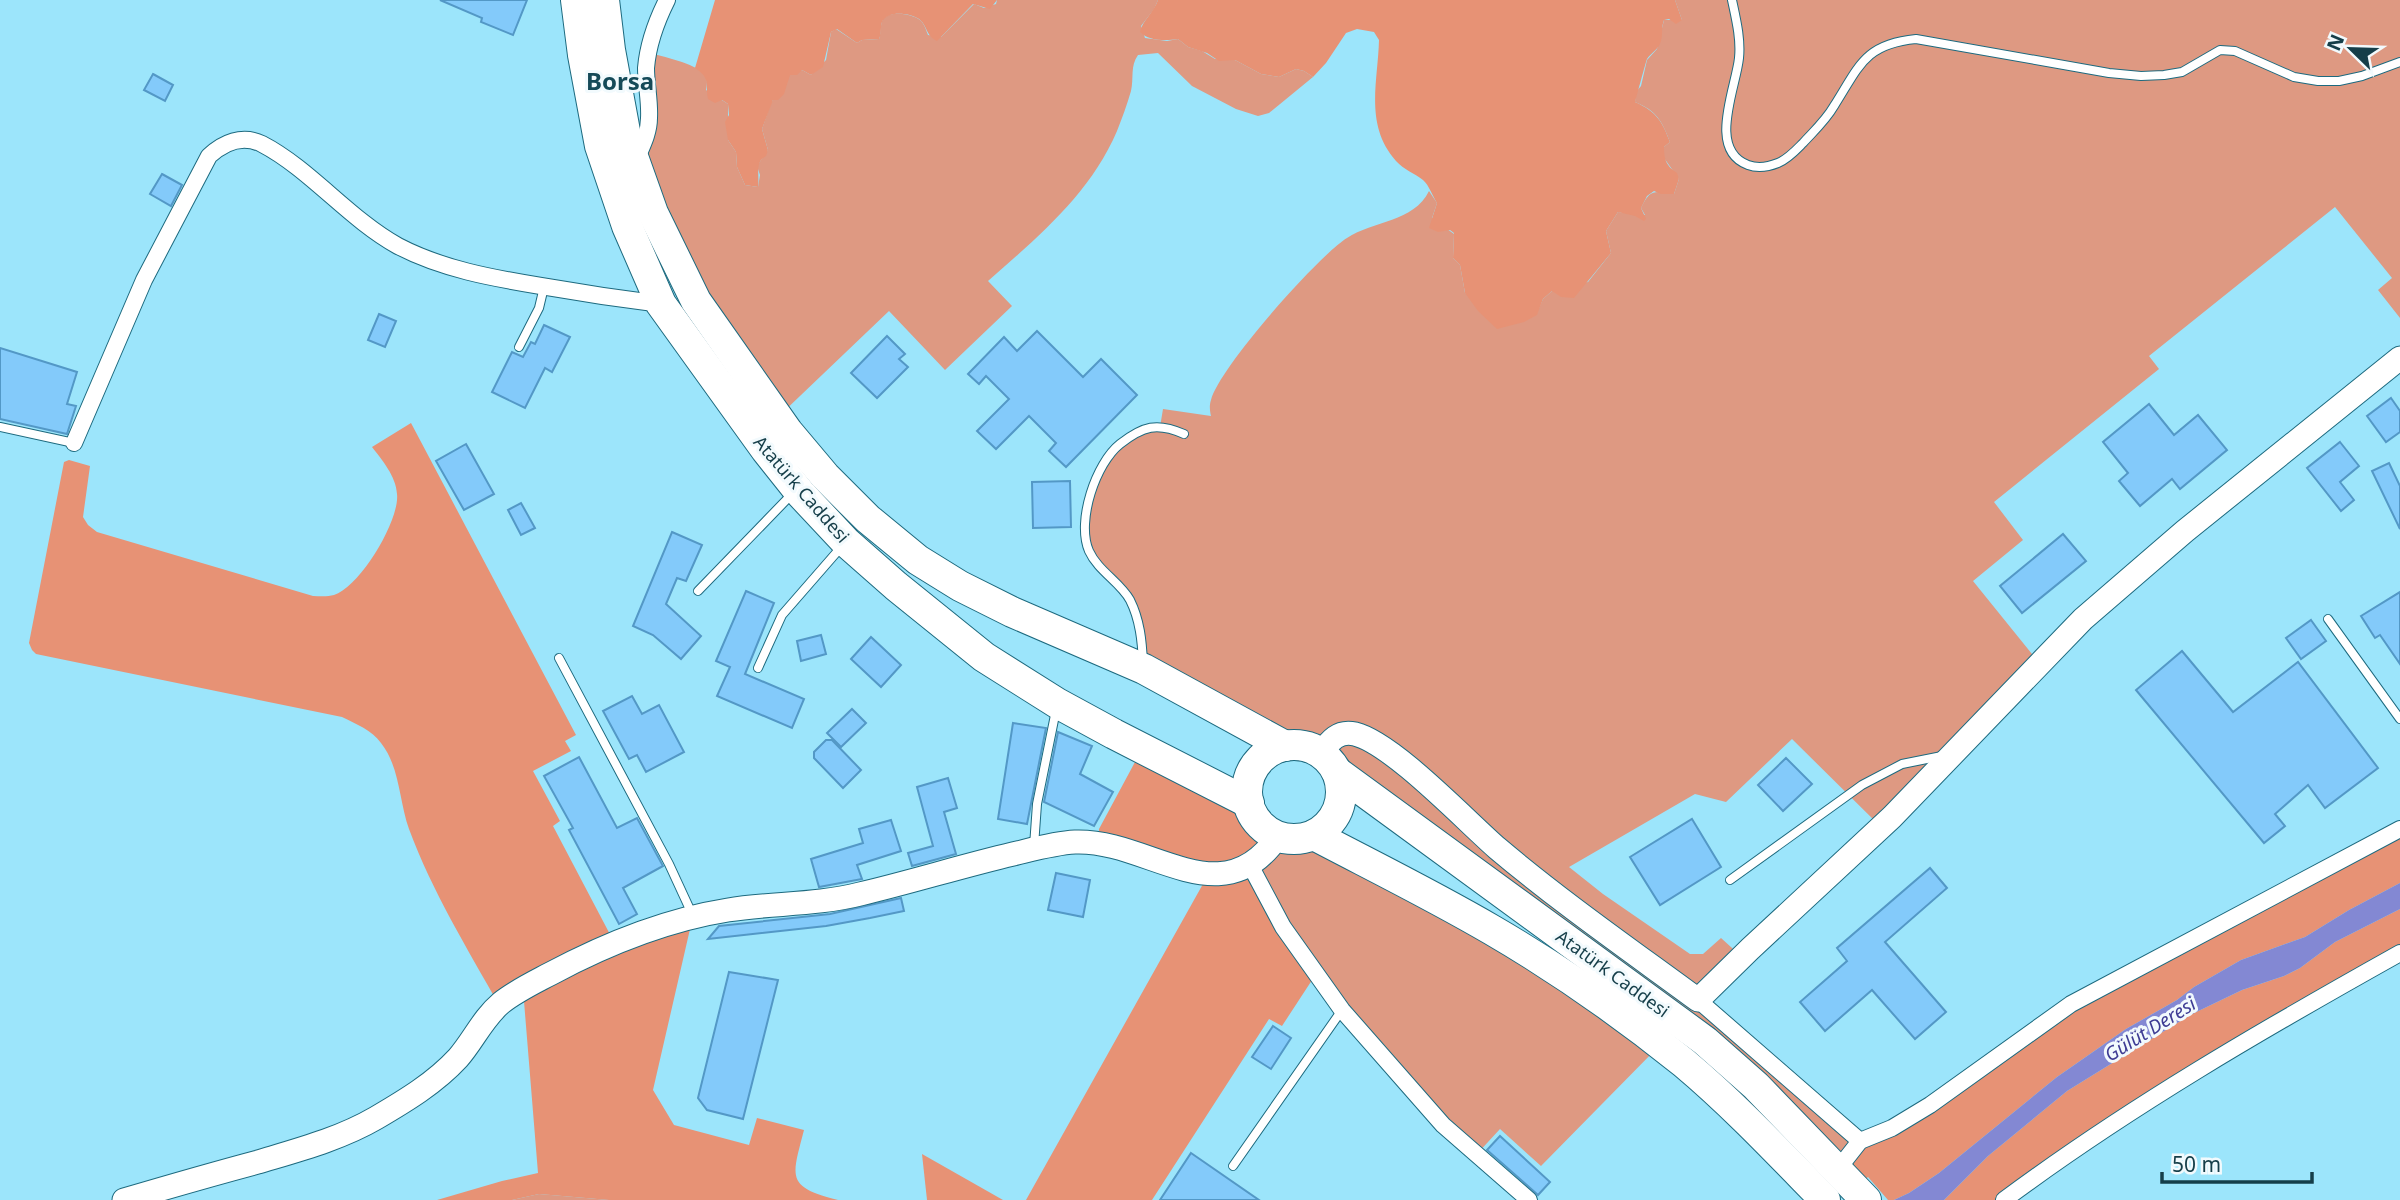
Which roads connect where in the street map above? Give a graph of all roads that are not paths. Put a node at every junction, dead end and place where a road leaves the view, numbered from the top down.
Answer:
1 (576, 0) edge
2 (604, 0) edge
3 (667, 0) edge
4 (1732, 0) edge
5 (2400, 62) edge
6 (635, 162) junction
7 (544, 287) junction
8 (662, 304) junction
9 (519, 347) dead end
10 (2397, 366) edge
11 (0, 427) edge
12 (1184, 434) dead end
13 (74, 443) joint
14 (797, 489) junction
15 (846, 542) junction
16 (698, 591) dead end
17 (2328, 618) dead end
18 (559, 658) dead end
19 (758, 668) dead end
20 (1144, 669) junction
21 (1057, 703) junction
22 (2400, 719) edge
23 (1285, 746) junction
24 (1952, 755) junction
25 (1329, 763) junction
26 (1249, 803) junction
27 (2400, 829) edge
28 (1314, 835) junction
29 (1278, 836) junction
30 (1034, 849) junction
31 (1250, 865) junction
32 (1731, 880) dead end
33 (693, 916) junction
34 (2400, 953) edge
35 (1698, 1000) junction
36 (1342, 1010) junction
37 (1860, 1141) junction
38 (1234, 1167) dead end
39 (1838, 1169) junction
40 (1863, 1197) edge
41 (124, 1200) edge
42 (1529, 1200) edge
43 (1825, 1200) edge
44 (2004, 1200) edge

1 - 8 highway, Atatürk Caddesi
2 - 6 highway, Atatürk Caddesi
3 - 6 street
4 - 5 lane
6 - 20 highway, Atatürk Caddesi
7 - 8 street
7 - 9 lane
7 - 13 street
8 - 14 highway, Atatürk Caddesi
10 - 24 street
11 - 13 lane
12 - 20 lane
14 - 15 highway, Atatürk Caddesi
14 - 16 lane
15 - 19 lane
15 - 21 highway, Atatürk Caddesi
17 - 22 lane
18 - 33 lane
20 - 23 highway, Atatürk Caddesi
21 - 26 highway, Atatürk Caddesi
21 - 30 lane
23 - 25 highway, Atatürk Caddesi
23 - 26 highway
24 - 32 lane
24 - 35 street
25 - 28 highway
25 - 35 street
25 - 39 highway, Atatürk Caddesi
26 - 29 highway, Atatürk Caddesi
27 - 37 street
28 - 29 highway
28 - 43 highway, Atatürk Caddesi
29 - 31 street
30 - 31 street
30 - 33 street
31 - 36 street
33 - 41 street
34 - 44 street
35 - 37 street
36 - 38 lane
36 - 42 street
37 - 39 street
39 - 40 highway, Atatürk Caddesi

